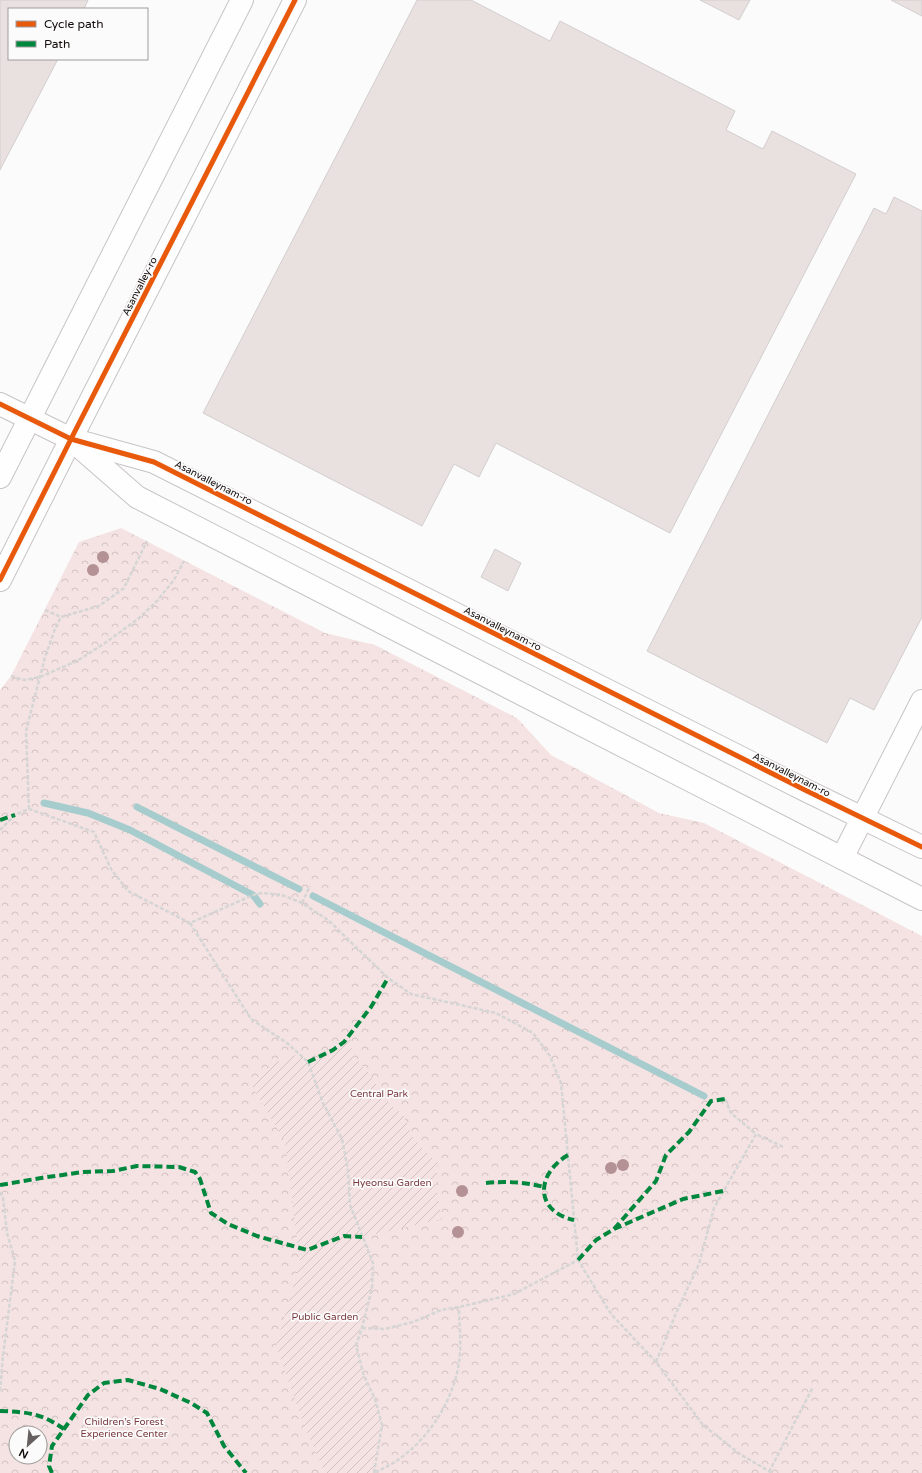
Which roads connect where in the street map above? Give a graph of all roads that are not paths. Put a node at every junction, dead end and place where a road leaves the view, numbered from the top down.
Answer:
1 (242, 0) edge
2 (295, 0) edge
3 (0, 404) edge
4 (29, 418) junction
5 (71, 439) junction
6 (0, 477) edge
7 (0, 580) edge
8 (922, 701) edge
9 (862, 819) junction
10 (922, 847) edge
11 (842, 858) junction
12 (922, 899) edge

1 - 4 street
2 - 5 street, Asanvalley-ro
3 - 4 street
4 - 5 street
4 - 6 street
5 - 7 street, Asanvalley-ro
5 - 9 street, Asanvalleynam-ro
5 - 11 street
8 - 9 street
9 - 10 street, Asanvalleynam-ro
9 - 11 street
11 - 12 street

